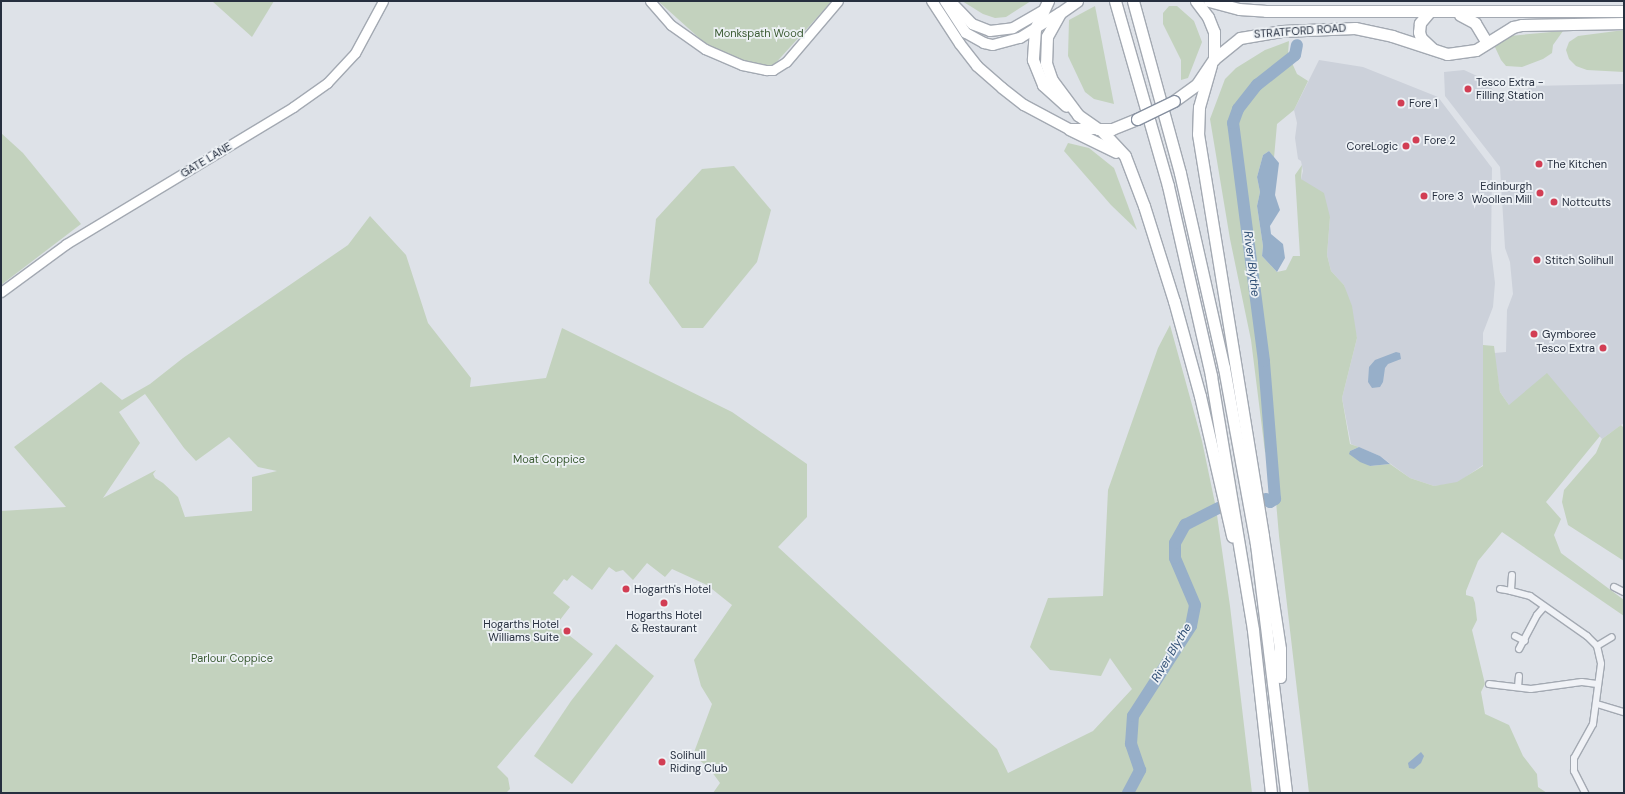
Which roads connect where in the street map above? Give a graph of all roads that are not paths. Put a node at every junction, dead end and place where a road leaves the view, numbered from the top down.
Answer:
1 (383, 1) edge
2 (650, 1) edge
3 (838, 1) edge
4 (932, 1) edge
5 (945, 1) edge
6 (950, 1) edge
7 (1048, 1) edge
8 (1055, 1) edge
9 (1077, 1) edge
10 (1115, 1) edge
11 (1133, 1) edge
12 (1196, 1) edge
13 (1209, 1) edge
14 (1043, 11) junction
15 (1430, 11) junction
16 (1624, 11) edge
17 (1060, 13) junction
18 (1455, 13) junction
19 (1624, 23) edge
20 (1035, 29) junction
21 (1487, 43) junction
22 (1436, 52) junction
23 (1212, 62) junction
24 (1078, 115) junction
25 (1069, 129) junction
26 (1100, 130) junction
27 (1129, 165) junction
28 (1, 292) edge
29 (1512, 575) dead end
30 (1614, 587) dead end
31 (1500, 589) dead end
32 (1511, 591) junction
33 (1624, 592) edge
34 (1544, 607) junction
35 (1253, 630) junction
36 (1515, 636) dead end
37 (1612, 637) dead end
38 (1525, 641) junction
39 (1597, 646) junction
40 (1519, 649) dead end
41 (1519, 676) dead end
42 (1489, 684) dead end
43 (1597, 684) junction
44 (1518, 687) junction
45 (1597, 704) junction
46 (1624, 712) edge
47 (1280, 740) junction
48 (1271, 793) edge
49 (1286, 793) edge
50 (1585, 793) edge

1 - 28 street, GATE LANE
2 - 3 street
4 - 25 main road
5 - 20 main road
6 - 14 main road
7 - 14 highway
8 - 14 highway
9 - 17 highway
10 - 35 highway
11 - 47 highway
12 - 23 highway
13 - 15 highway, STRATFORD ROAD
14 - 20 highway
15 - 18 highway, STRATFORD ROAD
15 - 22 highway
16 - 18 highway, STRATFORD ROAD
17 - 20 main road
17 - 24 highway
18 - 21 highway
19 - 21 highway, STRATFORD ROAD
20 - 24 highway
21 - 22 highway, STRATFORD ROAD
22 - 23 highway, STRATFORD ROAD
23 - 26 highway, STRATFORD ROAD, bridge
23 - 47 highway
24 - 26 highway
25 - 26 main road
25 - 27 highway
26 - 27 highway
27 - 35 highway
29 - 32 street
30 - 33 street
31 - 32 street
32 - 34 street
34 - 38 street
34 - 39 street
35 - 48 highway
36 - 38 street
37 - 39 street
38 - 40 street
39 - 43 street
41 - 44 street
42 - 44 street
43 - 44 street
43 - 45 street
45 - 46 street
45 - 50 street
47 - 49 highway

